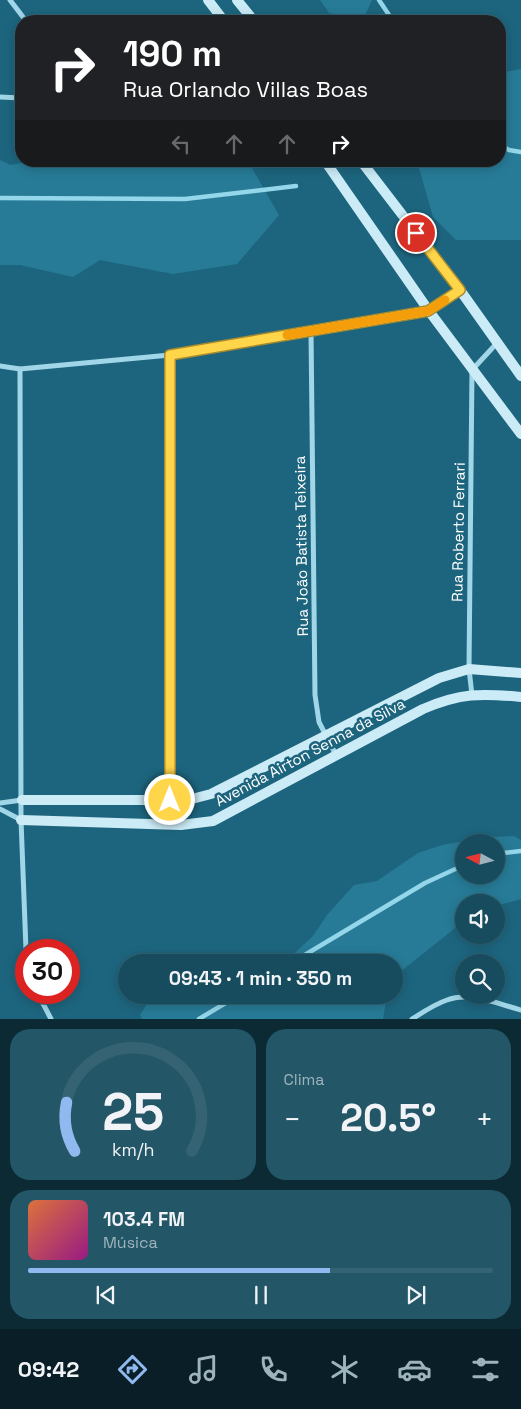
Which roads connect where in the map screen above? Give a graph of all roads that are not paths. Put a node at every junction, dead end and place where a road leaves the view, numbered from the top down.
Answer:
1 (10, 0) edge
2 (208, 0) edge
3 (238, 0) edge
4 (21, 15) edge
5 (219, 15) edge
6 (249, 15) edge
7 (0, 97) edge
8 (15, 98) edge
9 (329, 167) edge
10 (366, 167) edge
11 (460, 290) junction
12 (428, 311) junction
13 (311, 331) junction
14 (497, 342) junction
15 (170, 355) junction
16 (0, 366) edge
17 (20, 370) junction
18 (472, 370) junction
19 (521, 376) edge
20 (521, 434) edge
21 (470, 669) junction
22 (521, 673) edge
23 (472, 695) junction
24 (521, 697) edge
25 (326, 737) junction
26 (337, 755) junction
27 (22, 800) junction
28 (170, 800) junction
29 (0, 804) edge
30 (0, 809) edge
31 (21, 820) junction
32 (170, 824) junction
33 (26, 939) edge
34 (43, 1004) edge
35 (521, 1010) edge
36 (51, 1019) edge
37 (412, 1019) edge

1 - 4 street
2 - 5 street
3 - 6 street
7 - 8 street
9 - 12 street
10 - 11 street
11 - 12 street
11 - 14 street
12 - 13 street
12 - 18 street
13 - 15 street
13 - 25 street, Rua João Batista Teixeira
14 - 18 street
14 - 19 street
15 - 17 street
15 - 28 street
16 - 17 street
17 - 27 street
18 - 20 street
18 - 21 street, Rua Roberto Ferrari
21 - 22 street, Avenida Airton Senna da Silva
21 - 23 street, Rua Roberto Ferrari
21 - 25 street, Avenida Airton Senna da Silva
23 - 24 street, Avenida Airton Senna da Silva
23 - 26 street, Avenida Airton Senna da Silva
25 - 26 street, Rua João Batista Teixeira
25 - 28 street, Avenida Airton Senna da Silva
26 - 32 street, Avenida Airton Senna da Silva
27 - 28 street, Avenida Airton Senna da Silva
27 - 29 street
27 - 31 street
28 - 32 street
30 - 31 street
31 - 32 street, Avenida Airton Senna da Silva
31 - 33 street
34 - 36 street
35 - 37 street

